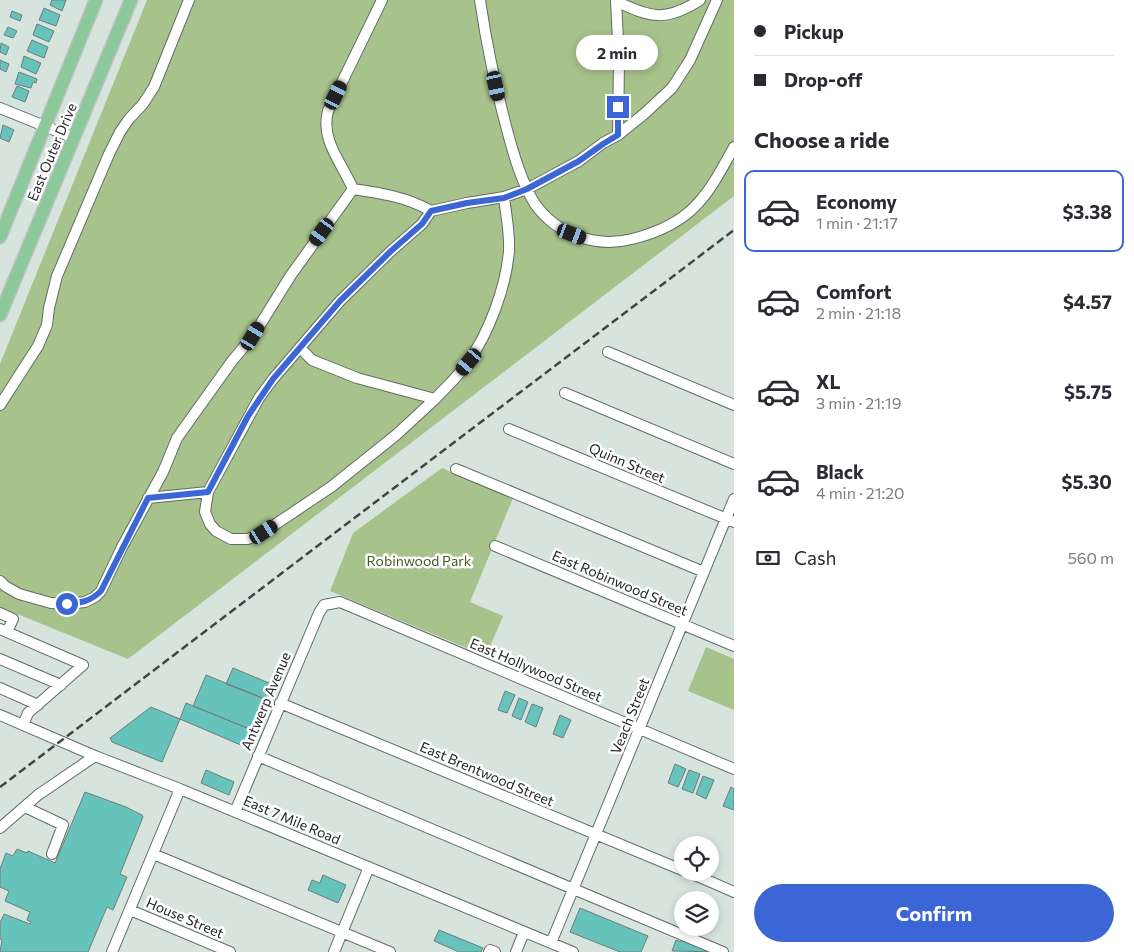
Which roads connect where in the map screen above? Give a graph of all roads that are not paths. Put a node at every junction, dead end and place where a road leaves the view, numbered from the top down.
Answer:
1 (96, 0) edge
2 (131, 0) edge
3 (189, 0) edge
4 (382, 0) edge
5 (480, 0) edge
6 (616, 0) edge
7 (700, 0) edge
8 (717, 0) edge
9 (0, 108) edge
10 (45, 126) junction
11 (618, 135) junction
12 (74, 138) junction
13 (734, 147) edge
14 (353, 189) junction
15 (527, 189) junction
16 (504, 198) junction
17 (431, 211) junction
18 (0, 237) edge
19 (0, 315) edge
20 (300, 348) junction
21 (608, 352) dead end
22 (565, 393) dead end
23 (435, 400) junction
24 (0, 404) edge
25 (734, 405) edge
26 (509, 429) dead end
27 (734, 464) edge
28 (456, 469) dead end
29 (208, 492) junction
30 (148, 498) junction
31 (734, 499) edge
32 (730, 521) edge
33 (495, 546) dead end
34 (704, 572) junction
35 (0, 581) edge
36 (328, 604) joint
37 (0, 613) edge
38 (682, 624) junction
39 (4, 631) edge
40 (734, 646) edge
41 (0, 659) edge
42 (61, 685) junction
43 (0, 688) edge
44 (280, 703) junction
45 (38, 705) junction
46 (0, 715) edge
47 (23, 725) junction
48 (639, 729) junction
49 (95, 756) junction
50 (258, 756) junction
51 (734, 769) edge
52 (180, 789) junction
53 (25, 807) junction
54 (235, 812) junction
55 (0, 828) edge
56 (596, 834) junction
57 (52, 854) dead end
58 (153, 854) junction
59 (674, 867) edge
60 (369, 868) junction
61 (709, 881) edge
62 (573, 890) junction
63 (734, 892) edge
64 (130, 910) junction
65 (342, 932) junction
66 (524, 932) junction
67 (552, 946) edge
68 (112, 952) edge
69 (230, 952) edge
70 (334, 952) edge
71 (390, 952) edge
72 (489, 952) edge
73 (495, 952) edge
74 (516, 952) edge
75 (573, 952) edge
76 (723, 952) edge

1 - 10 main road, East Outer Drive
2 - 12 main road, East Outer Drive
3 - 24 street
4 - 14 street
5 - 15 street
6 - 7 street
6 - 11 street
8 - 11 street
9 - 10 street
10 - 12 street
10 - 18 main road, East Outer Drive
11 - 15 street
12 - 19 main road, East Outer Drive
13 - 15 street
14 - 17 street
14 - 30 street
15 - 16 street
16 - 17 street
16 - 23 street
17 - 20 street
20 - 23 street
20 - 29 street
21 - 25 street
22 - 27 street
23 - 29 street
26 - 32 street, Quinn Street
28 - 34 street
29 - 30 street
30 - 35 street
31 - 32 street, Veach Street
32 - 34 street, Veach Street
33 - 38 street, East Robinwood Street
34 - 38 street, Veach Street
36 - 44 street, Antwerp Avenue
36 - 48 street, East Hollywood Street
37 - 39 street
38 - 40 street, East Robinwood Street
38 - 48 street, Veach Street
39 - 42 street
41 - 42 street
42 - 45 street
43 - 45 street
44 - 50 street, Antwerp Avenue
44 - 56 street, East Brentwood Street
45 - 47 street
46 - 47 street, East 7 Mile Road
47 - 49 street, East 7 Mile Road
48 - 51 street, East Hollywood Street
48 - 56 street, Veach Street
49 - 52 street, East 7 Mile Road
49 - 53 street
50 - 54 street, Antwerp Avenue
50 - 62 street
52 - 54 street, East 7 Mile Road
52 - 58 street
53 - 55 street
53 - 57 street
54 - 60 street, East 7 Mile Road
56 - 59 street, East Brentwood Street
56 - 62 street, Veach Street
58 - 64 street
58 - 65 street
60 - 65 street
60 - 66 street, East 7 Mile Road
61 - 63 street
62 - 67 street, Veach Street
62 - 76 street
64 - 68 street
64 - 69 street, House Street
65 - 70 street
65 - 71 street
66 - 67 street, East 7 Mile Road
66 - 74 street
67 - 75 street, East 7 Mile Road
72 - 73 street

